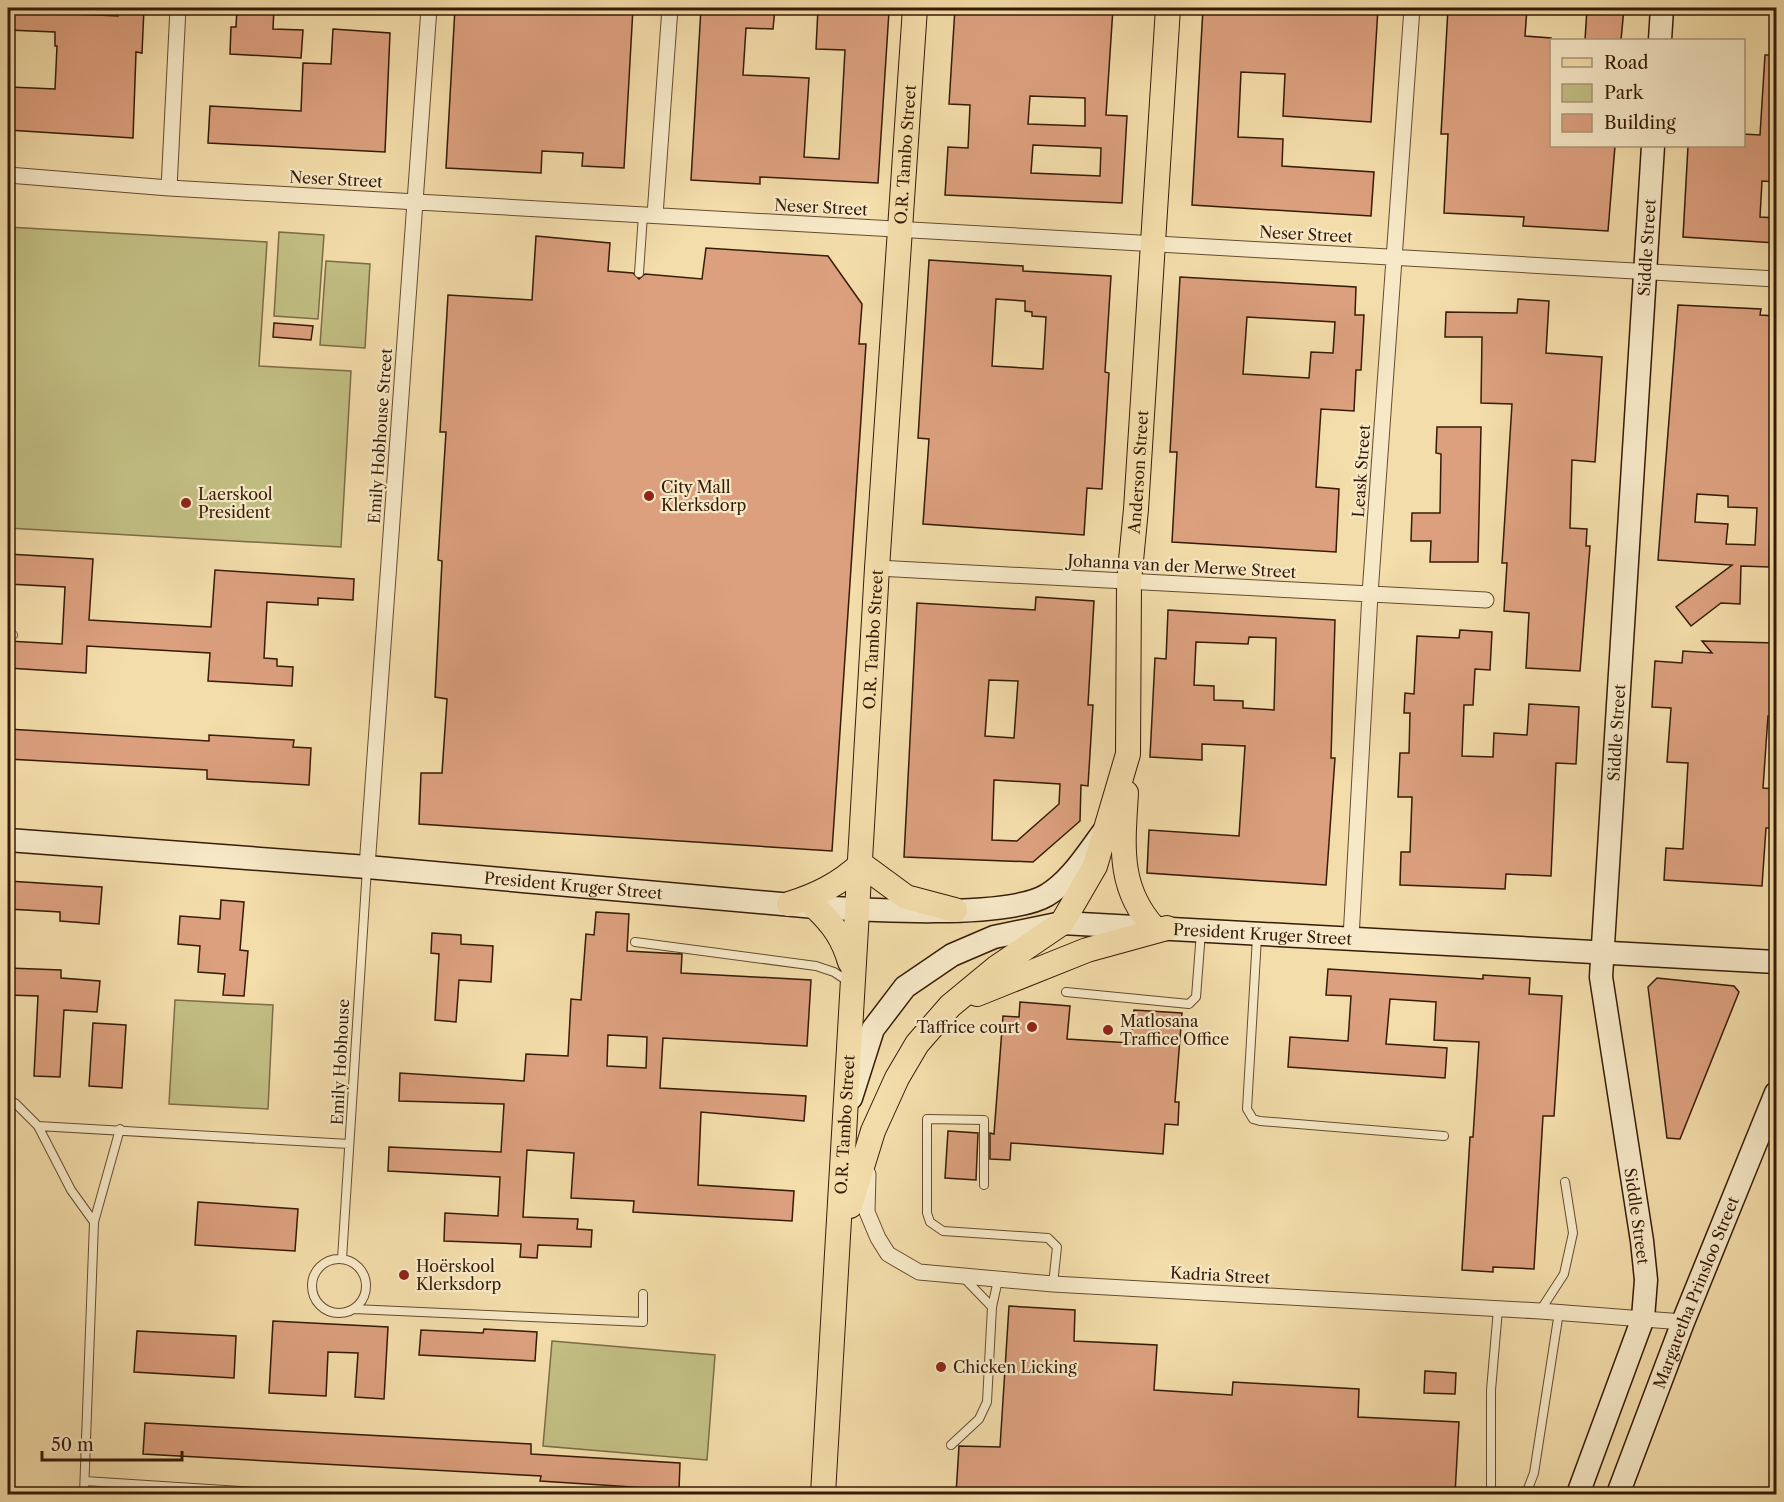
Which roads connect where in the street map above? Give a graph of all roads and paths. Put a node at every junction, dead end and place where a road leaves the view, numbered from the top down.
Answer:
1 (178, 8) edge
2 (429, 8) edge
3 (670, 8) edge
4 (915, 8) edge
5 (1168, 8) edge
6 (1413, 8) edge
7 (1662, 8) edge
8 (1660, 39) edge
9 (1653, 147) edge
10 (8, 175) edge
11 (169, 188) junction
12 (414, 201) junction
13 (649, 215) junction
14 (900, 229) junction
15 (1152, 243) junction
16 (1395, 257) junction
17 (1644, 271) junction
18 (639, 273) dead end
19 (1776, 279) edge
20 (877, 568) junction
21 (1129, 581) junction
22 (1370, 594) junction
23 (1486, 600) dead end
24 (1128, 754) junction
25 (1106, 828) junction
26 (8, 840) edge
27 (861, 864) junction
28 (367, 867) junction
29 (789, 904) junction
30 (815, 906) junction
31 (858, 910) junction
32 (955, 910) junction
33 (1062, 923) junction
34 (1161, 928) junction
35 (1201, 930) junction
36 (1258, 933) junction
37 (1351, 938) junction
38 (635, 942) dead end
39 (1601, 953) junction
40 (1775, 962) edge
41 (853, 980) junction
42 (1066, 992) dead end
43 (950, 1006) junction
44 (1776, 1093) edge
45 (8, 1101) edge
46 (846, 1114) junction
47 (38, 1126) junction
48 (120, 1130) junction
49 (873, 1131) junction
50 (1444, 1136) dead end
51 (349, 1144) junction
52 (1565, 1182) dead end
53 (984, 1185) dead end
54 (94, 1221) junction
55 (342, 1259) junction
56 (835, 1270) junction
57 (964, 1278) junction
58 (998, 1280) junction
59 (1053, 1284) junction
60 (644, 1294) dead end
61 (992, 1307) junction
62 (354, 1309) junction
63 (1498, 1309) junction
64 (1540, 1311) junction
65 (1559, 1312) junction
66 (1643, 1318) junction
67 (1683, 1322) junction
68 (951, 1445) dead end
69 (85, 1481) junction
70 (84, 1494) edge
71 (286, 1494) edge
72 (824, 1494) edge
73 (1491, 1494) edge
74 (1526, 1494) edge
75 (1578, 1494) edge
76 (1618, 1494) edge

1 - 11 street
2 - 12 street, Emily Hobhouse Street
3 - 13 street
4 - 14 main road, O.R. Tambo Street
5 - 15 main road, Anderson Street
6 - 16 street, Leask Street
7 - 8 street
9 - 17 street, Siddle Street
10 - 11 street, Neser Street
11 - 12 street, Neser Street
12 - 13 street, Neser Street
12 - 28 street, Emily Hobhouse Street
13 - 14 street, Neser Street
13 - 18 lane
14 - 15 street, Neser Street
14 - 20 main road, O.R. Tambo Street
15 - 16 street, Neser Street
15 - 21 main road, Anderson Street
16 - 17 street, Neser Street
16 - 22 street, Leask Street
17 - 19 street, Neser Street
17 - 39 street, Siddle Street
20 - 21 street, Johanna van der Merwe Street
20 - 27 main road, O.R. Tambo Street
21 - 22 street, Johanna van der Merwe Street
21 - 24 main road, Anderson Street
22 - 23 street, Johanna van der Merwe Street
22 - 37 street, Leask Street
24 - 25 main road, Anderson Street
24 - 34 main road
25 - 32 street, President Kruger Street
25 - 33 main road, Anderson Street
26 - 28 street, President Kruger Street
27 - 29 main road
27 - 31 main road, O.R. Tambo Street
27 - 32 main road
28 - 29 street, President Kruger Street
28 - 51 lane, Emily Hobhouse
29 - 30 street, President Kruger Street
30 - 31 street, President Kruger Street
30 - 41 main road
31 - 32 street, President Kruger Street
31 - 41 main road, O.R. Tambo Street
33 - 34 street, President Kruger Street
33 - 43 main road, O.R. Tambo Street
33 - 46 street, President Kruger Street
34 - 35 street, President Kruger Street
34 - 43 main road
35 - 36 street, President Kruger Street
35 - 42 lane
36 - 37 street, President Kruger Street
36 - 50 lane
37 - 39 street, President Kruger Street
38 - 41 lane
39 - 40 street, President Kruger Street
39 - 66 street, Siddle Street
41 - 46 main road, O.R. Tambo Street
43 - 49 main road, O.R. Tambo Street
44 - 67 street, Margaretha Prinsloo Street
45 - 47 lane
46 - 56 main road, O.R. Tambo Street
47 - 48 lane
47 - 54 lane
48 - 51 lane
48 - 54 lane
49 - 56 main road, O.R. Tambo Street
49 - 57 street, Kadria Street
51 - 55 lane, Emily Hobhouse
52 - 64 lane
53 - 59 lane
54 - 69 lane
55 - 62 lane
55 - 62 lane
56 - 72 main road, O.R. Tambo Street
57 - 58 street, Kadria Street
57 - 61 lane
58 - 59 street, Kadria Street
58 - 61 lane
59 - 63 street, Kadria Street
60 - 62 lane
61 - 68 lane
63 - 64 street, Kadria Street
63 - 73 lane
64 - 65 street, Kadria Street
65 - 66 street, Kadria Street
65 - 74 lane
66 - 67 street, Kadria Street
66 - 75 street
67 - 76 street, Margaretha Prinsloo Street
69 - 70 lane
69 - 71 lane

